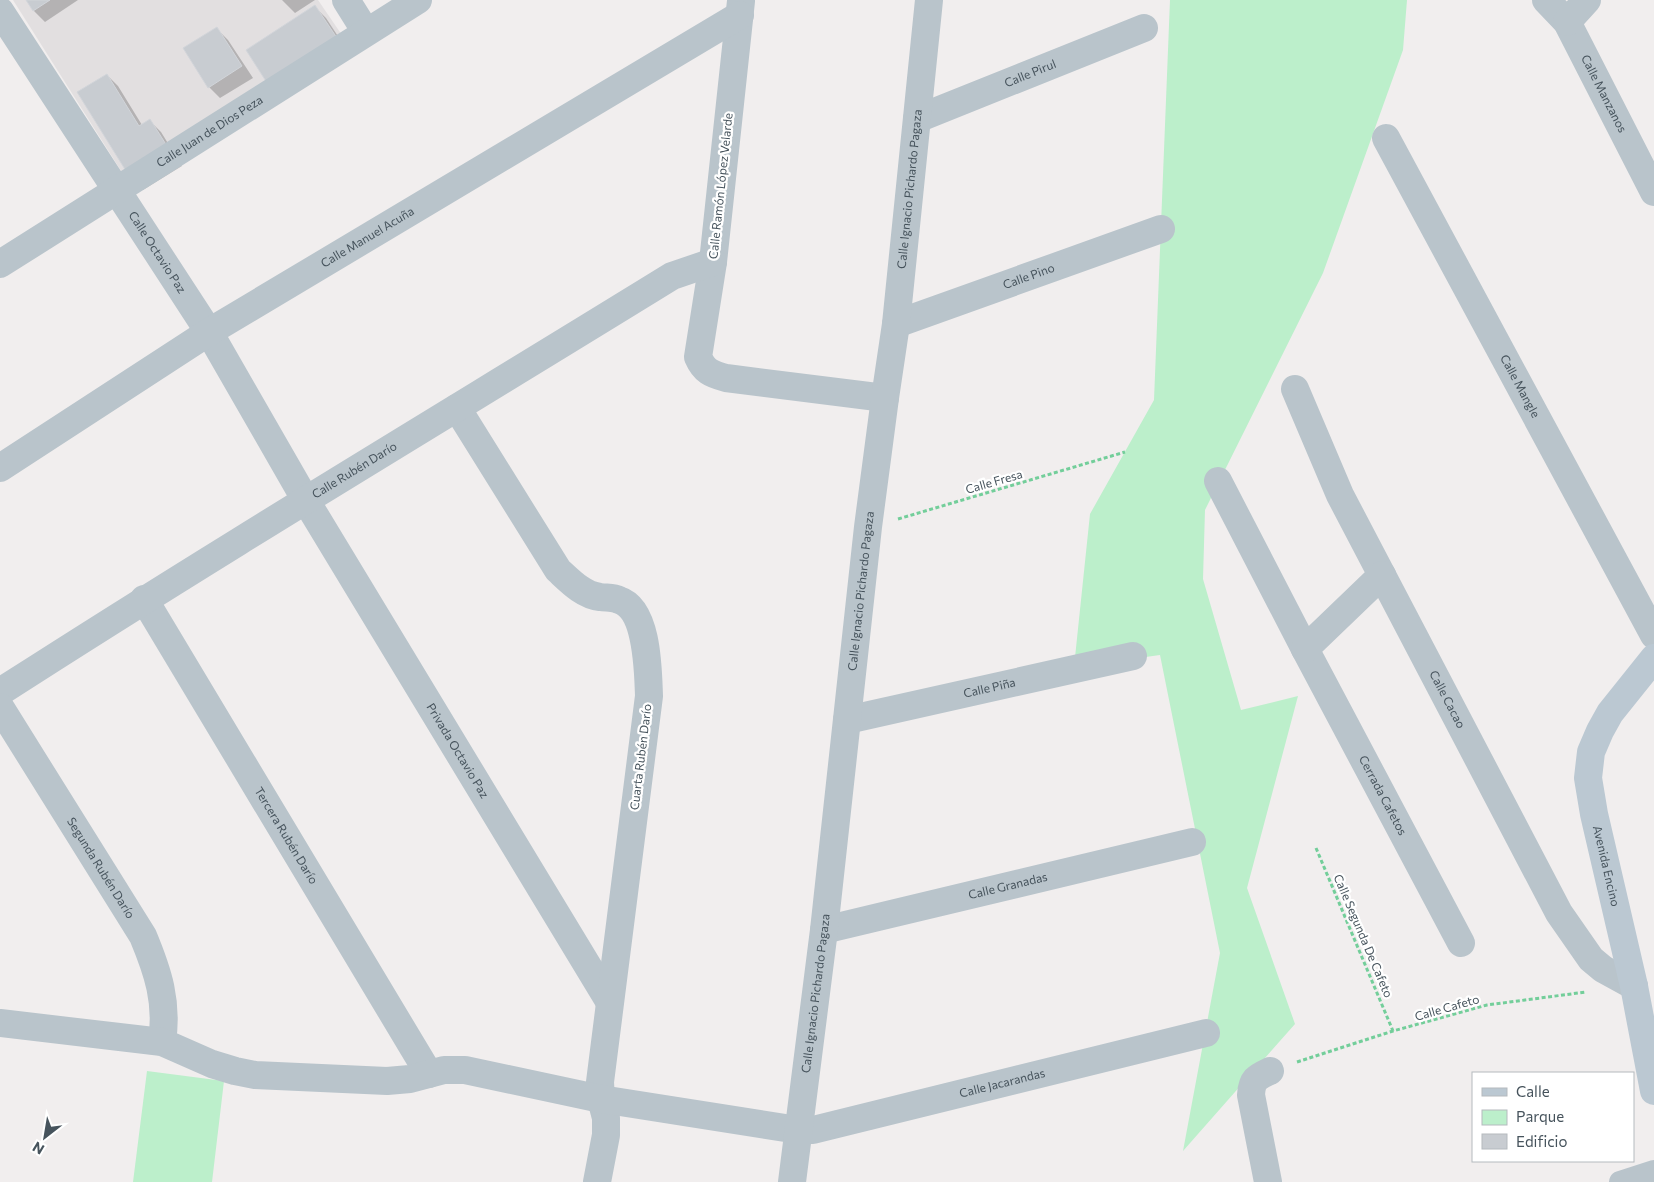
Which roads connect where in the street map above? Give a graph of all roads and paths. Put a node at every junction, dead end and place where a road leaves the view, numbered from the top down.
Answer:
1 (346, 0) edge
2 (418, 0) edge
3 (929, 0) edge
4 (1546, 0) edge
5 (1587, 0) edge
6 (741, 7) edge
7 (0, 11) edge
8 (1566, 22) junction
9 (1144, 28) dead end
10 (366, 32) junction
11 (9, 44) edge
12 (917, 119) junction
13 (1386, 138) dead end
14 (116, 190) junction
15 (1654, 192) edge
16 (1161, 229) dead end
17 (713, 262) junction
18 (0, 264) edge
19 (896, 324) junction
20 (209, 332) junction
21 (1295, 389) dead end
22 (885, 398) junction
23 (457, 408) junction
24 (1125, 452) dead end
25 (0, 468) edge
26 (1218, 481) dead end
27 (305, 500) junction
28 (868, 527) junction
29 (1382, 575) junction
30 (144, 599) junction
31 (1654, 635) edge
32 (1304, 649) junction
33 (1133, 656) dead end
34 (1654, 658) edge
35 (0, 692) edge
36 (0, 707) edge
37 (846, 720) junction
38 (1192, 842) dead end
39 (1316, 848) dead end
40 (824, 930) junction
41 (1461, 943) dead end
42 (1634, 986) junction
43 (609, 1001) junction
44 (0, 1023) edge
45 (1393, 1031) junction
46 (1206, 1033) dead end
47 (162, 1042) junction
48 (1270, 1071) joint
49 (429, 1074) junction
50 (1654, 1090) edge
51 (601, 1099) junction
52 (798, 1130) junction
53 (1654, 1171) edge
54 (598, 1182) edge
55 (792, 1182) edge
56 (1268, 1182) edge
57 (1620, 1182) edge

1 - 10 street
2 - 10 street, Calle Juan de Dios Peza
3 - 12 street, Calle Ignacio Pichardo Pagaza
4 - 8 street, Calle Manzanos
5 - 8 street
6 - 17 street, Calle Ramón López Velarde
6 - 20 street, Calle Manuel Acuña
7 - 11 street, Calle Octavio Paz
8 - 15 street, Calle Manzanos
9 - 12 street, Calle Pirul
10 - 14 street, Calle Juan de Dios Peza
11 - 14 street, Calle Octavio Paz
12 - 19 street, Calle Ignacio Pichardo Pagaza
13 - 31 street, Calle Mangle
14 - 18 street, Calle Juan de Dios Peza
14 - 20 street, Calle Octavio Paz
16 - 19 street, Calle Pino
17 - 22 street, Calle Ramón López Velarde
17 - 23 street, Calle Rubén Darío
19 - 22 street, Calle Ignacio Pichardo Pagaza
20 - 25 street, Calle Manuel Acuña
20 - 27 street, Calle Octavio Paz
21 - 29 street, Calle Cacao
22 - 28 street, Calle Ignacio Pichardo Pagaza
23 - 27 street, Calle Rubén Darío
23 - 43 street, Cuarta Rubén Darío
24 - 28 path, Calle Fresa
26 - 32 street, Cerrada Cafetos
27 - 30 street, Calle Rubén Darío
27 - 43 street, Privada Octavio Paz
28 - 37 street, Calle Ignacio Pichardo Pagaza
29 - 32 street
29 - 42 street, Calle Cacao
30 - 35 street, Calle Rubén Darío
30 - 49 street, Tercera Rubén Darío
32 - 41 street, Cerrada Cafetos
33 - 37 street, Calle Piña
34 - 42 main road, Avenida Encino
36 - 47 street, Segunda Rubén Darío
37 - 40 street, Calle Ignacio Pichardo Pagaza
38 - 40 street, Calle Granadas
39 - 45 path, Calle Segunda De Cafeto
40 - 52 street, Calle Ignacio Pichardo Pagaza
42 - 45 path, Calle Cafeto
42 - 50 main road, Avenida Encino
43 - 51 street, Cuarta Rubén Darío
44 - 47 street, Calle Jacarandas
45 - 48 path, Calle Cafeto
46 - 52 street, Calle Jacarandas
47 - 49 street, Calle Jacarandas
48 - 56 street
49 - 51 street, Calle Jacarandas
51 - 52 street, Calle Jacarandas
51 - 54 street, Cuarta Rubén Darío
52 - 55 street, Calle Ignacio Pichardo Pagaza
53 - 57 street

